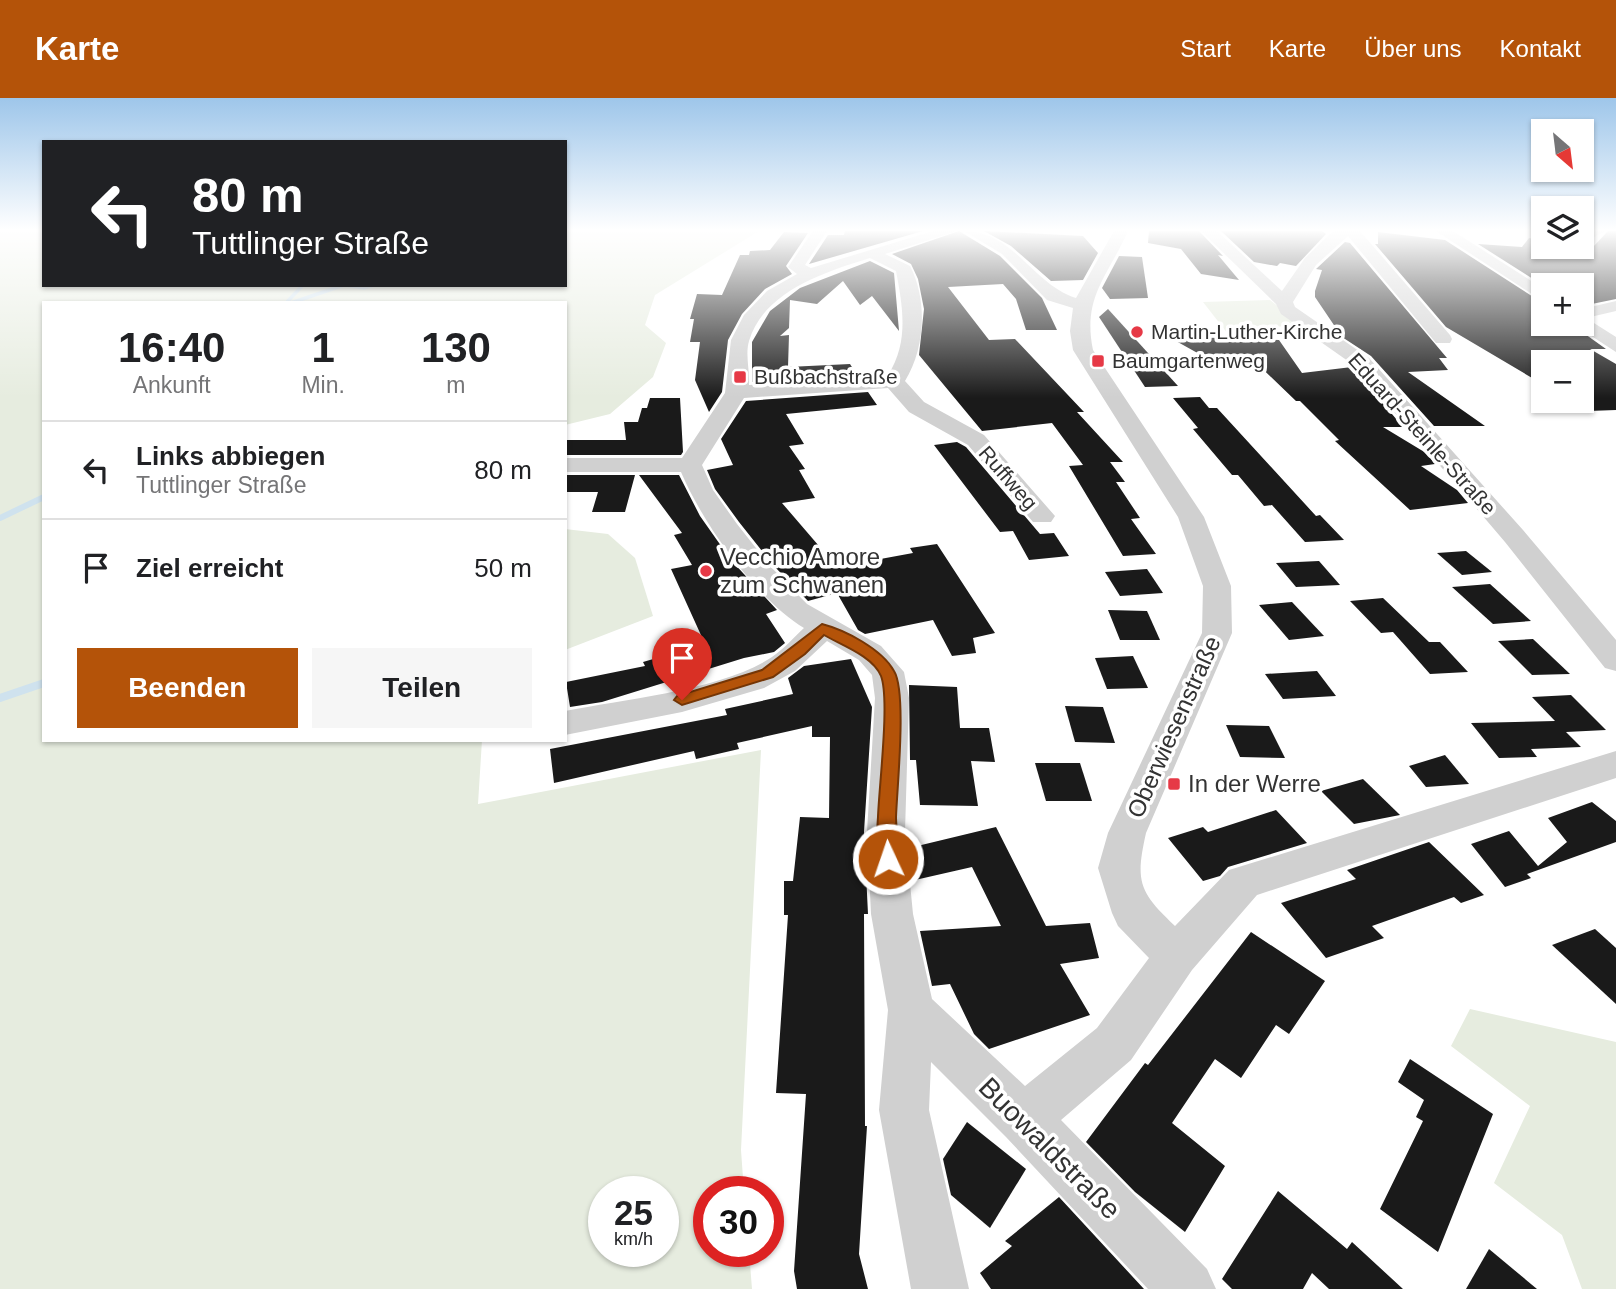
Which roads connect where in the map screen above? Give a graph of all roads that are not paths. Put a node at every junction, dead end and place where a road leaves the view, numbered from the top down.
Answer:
1 (786, 287) edge
2 (908, 287) edge
3 (1043, 287) edge
4 (1090, 287) edge
5 (1267, 287) edge
6 (1294, 287) edge
7 (1399, 287) edge
8 (1284, 302) junction
9 (1080, 304) junction
10 (1616, 306) edge
11 (1594, 311) edge
12 (1594, 331) edge
13 (1443, 339) dead end
14 (1616, 346) edge
15 (895, 381) junction
16 (736, 392) junction
17 (690, 465) junction
18 (567, 466) edge
19 (1042, 516) dead end
20 (822, 628) junction
21 (1616, 660) edge
22 (567, 723) edge
23 (1616, 764) edge
24 (1176, 956) junction
25 (911, 1010) junction
26 (1024, 1119) junction
27 (940, 1289) edge
28 (1187, 1289) edge

1 - 16 street
2 - 15 street
3 - 9 street
4 - 9 street, Oberwiesenstraße
5 - 8 street, Eduard-Steinle-Straße
6 - 8 street
7 - 13 street
8 - 21 street, Eduard-Steinle-Straße
9 - 24 street, Oberwiesenstraße
10 - 11 street
12 - 14 street
15 - 16 street
15 - 19 street, Ruffweg
16 - 17 street
17 - 18 street
17 - 20 street
20 - 22 street
20 - 25 street
23 - 24 street
24 - 26 street
25 - 26 street, Buowaldstraße
25 - 27 street
26 - 28 street, Buowaldstraße

